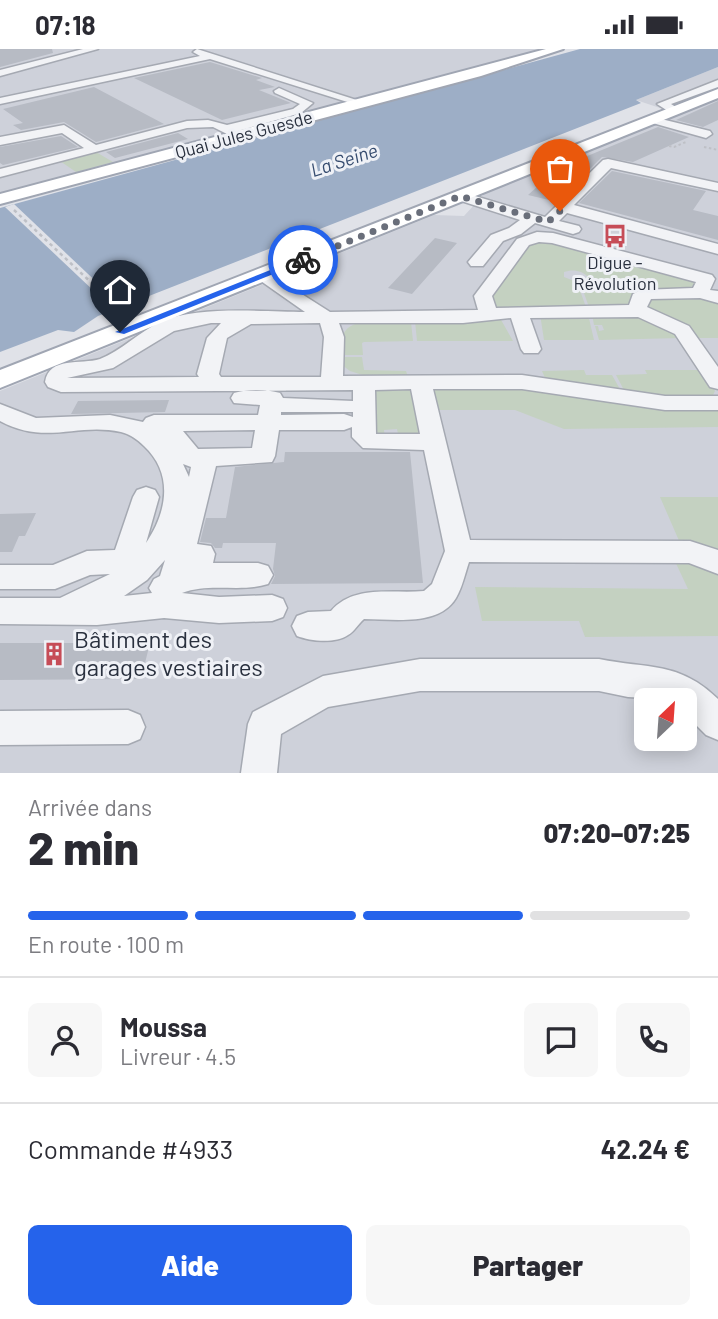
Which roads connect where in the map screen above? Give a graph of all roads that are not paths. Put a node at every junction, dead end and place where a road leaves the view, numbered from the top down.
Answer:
1 (94, 49) edge
2 (184, 49) edge
3 (558, 49) edge
4 (212, 54) edge
5 (0, 73) edge
6 (254, 81) dead end
7 (718, 83) edge
8 (272, 88) dead end
9 (718, 93) edge
10 (44, 97) dead end
11 (359, 102) junction
12 (308, 103) junction
13 (0, 104) edge
14 (675, 111) junction
15 (653, 120) junction
16 (0, 123) edge
17 (231, 132) junction
18 (713, 134) edge
19 (18, 138) junction
20 (0, 141) edge
21 (94, 149) junction
22 (2, 187) edge
23 (718, 187) edge
24 (460, 196) junction
25 (563, 207) junction
26 (532, 218) junction
27 (548, 222) junction
28 (718, 249) edge
29 (477, 262) dead end
30 (718, 267) edge
31 (264, 275) junction
32 (709, 295) edge
33 (641, 311) junction
34 (519, 312) junction
35 (489, 315) junction
36 (248, 318) junction
37 (328, 319) junction
38 (531, 349) dead end
39 (0, 380) edge
40 (332, 381) junction
41 (364, 381) junction
42 (420, 382) junction
43 (718, 382) edge
44 (206, 390) junction
45 (718, 403) edge
46 (0, 411) edge
47 (270, 414) junction
48 (345, 414) dead end
49 (165, 423) junction
50 (228, 423) junction
51 (133, 427) junction
52 (433, 442) junction
53 (212, 459) junction
54 (188, 494) junction
55 (459, 551) junction
56 (718, 562) edge
57 (258, 575) dead end
58 (162, 576) junction
59 (10, 577) edge
60 (272, 608) dead end
61 (0, 611) edge
62 (63, 611) junction
63 (308, 626) dead end
64 (718, 723) edge
65 (128, 727) dead end
66 (0, 728) edge
67 (259, 773) edge

1 - 5 street
2 - 4 street
3 - 11 main road, Quai Jules Guesde
4 - 11 street
4 - 13 street
6 - 12 street
7 - 14 street
8 - 12 street
9 - 14 main road
10 - 13 street
11 - 17 main road, Quai Jules Guesde
12 - 17 street
14 - 15 main road
15 - 18 street
15 - 24 main road
16 - 19 street
17 - 21 street
17 - 22 main road, Quai Jules Guesde
19 - 20 street
19 - 21 street
21 - 22 street
23 - 25 street
24 - 26 street
24 - 31 main road
25 - 27 street
25 - 28 street
26 - 27 street
26 - 29 street
27 - 30 street
31 - 37 street
31 - 39 main road
32 - 33 street
32 - 35 street
33 - 34 street
33 - 43 street
34 - 35 street
34 - 38 street
35 - 37 street
36 - 37 street
36 - 44 street
36 - 44 street
37 - 40 street
40 - 41 street
40 - 44 street
41 - 42 street
41 - 52 street
42 - 45 street
42 - 52 street
44 - 47 street
46 - 51 street
47 - 48 street
47 - 50 street
47 - 53 street
49 - 50 street
49 - 51 street
49 - 53 street
50 - 53 street
51 - 54 street
52 - 55 street
53 - 54 street
54 - 58 street
54 - 58 street
55 - 56 street
55 - 63 street
57 - 58 street
58 - 59 street
58 - 60 street
58 - 62 street
58 - 62 street
61 - 62 street
64 - 67 street
65 - 66 street

